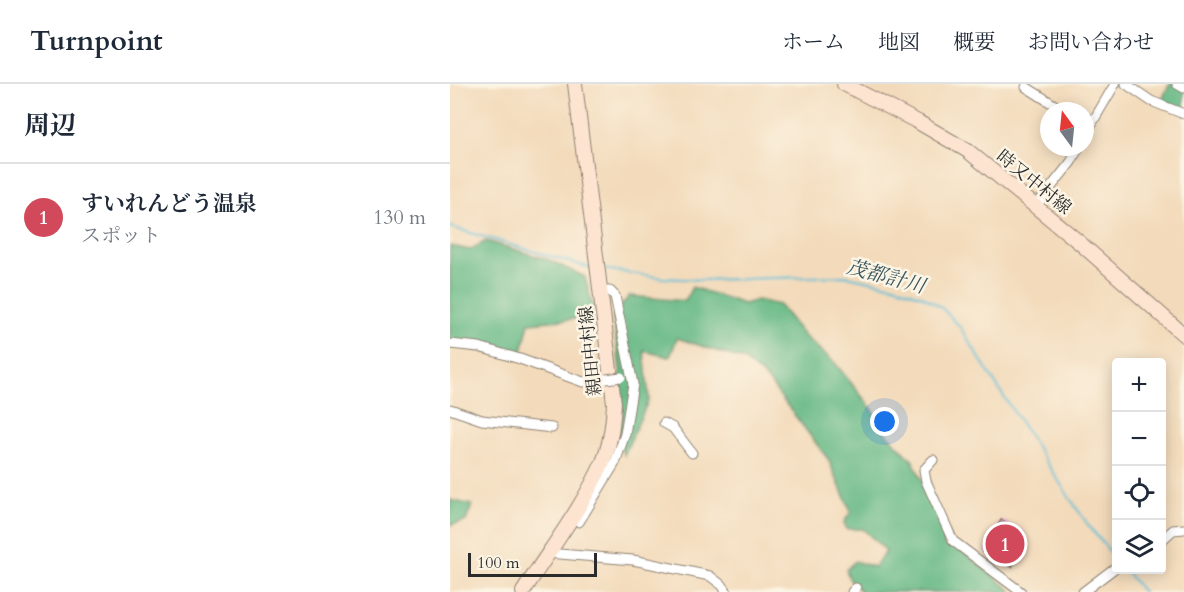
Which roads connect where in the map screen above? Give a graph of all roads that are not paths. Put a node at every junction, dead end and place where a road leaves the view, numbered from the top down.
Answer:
1 (575, 84) edge
2 (844, 84) edge
3 (1114, 84) edge
4 (1126, 84) edge
5 (1177, 84) edge
6 (1026, 87) dead end
7 (1184, 88) edge
8 (1050, 102) edge
9 (1094, 111) edge
10 (1184, 114) edge
11 (1074, 156) edge
12 (1036, 206) junction
13 (601, 284) junction
14 (1184, 335) edge
15 (450, 344) edge
16 (633, 375) junction
17 (450, 409) edge
18 (664, 423) dead end
19 (552, 428) dead end
20 (692, 453) dead end
21 (933, 460) dead end
22 (579, 522) dead end
23 (1184, 529) edge
24 (1166, 536) edge
25 (547, 553) junction
26 (1112, 569) edge
27 (523, 592) edge
28 (726, 592) edge
29 (1021, 592) edge
30 (1083, 592) edge

1 - 13 main road, 親田中村線
2 - 12 main road, 時又中村線
3 - 9 street
4 - 10 street
5 - 7 street
6 - 8 street
11 - 12 street
12 - 14 main road, 時又中村線
13 - 16 street
13 - 25 main road, 親田中村線
15 - 16 street, bridge
16 - 22 street
17 - 19 street
18 - 20 street
21 - 29 street
23 - 24 street
25 - 27 main road, 親田中村線
25 - 28 street
26 - 30 street

